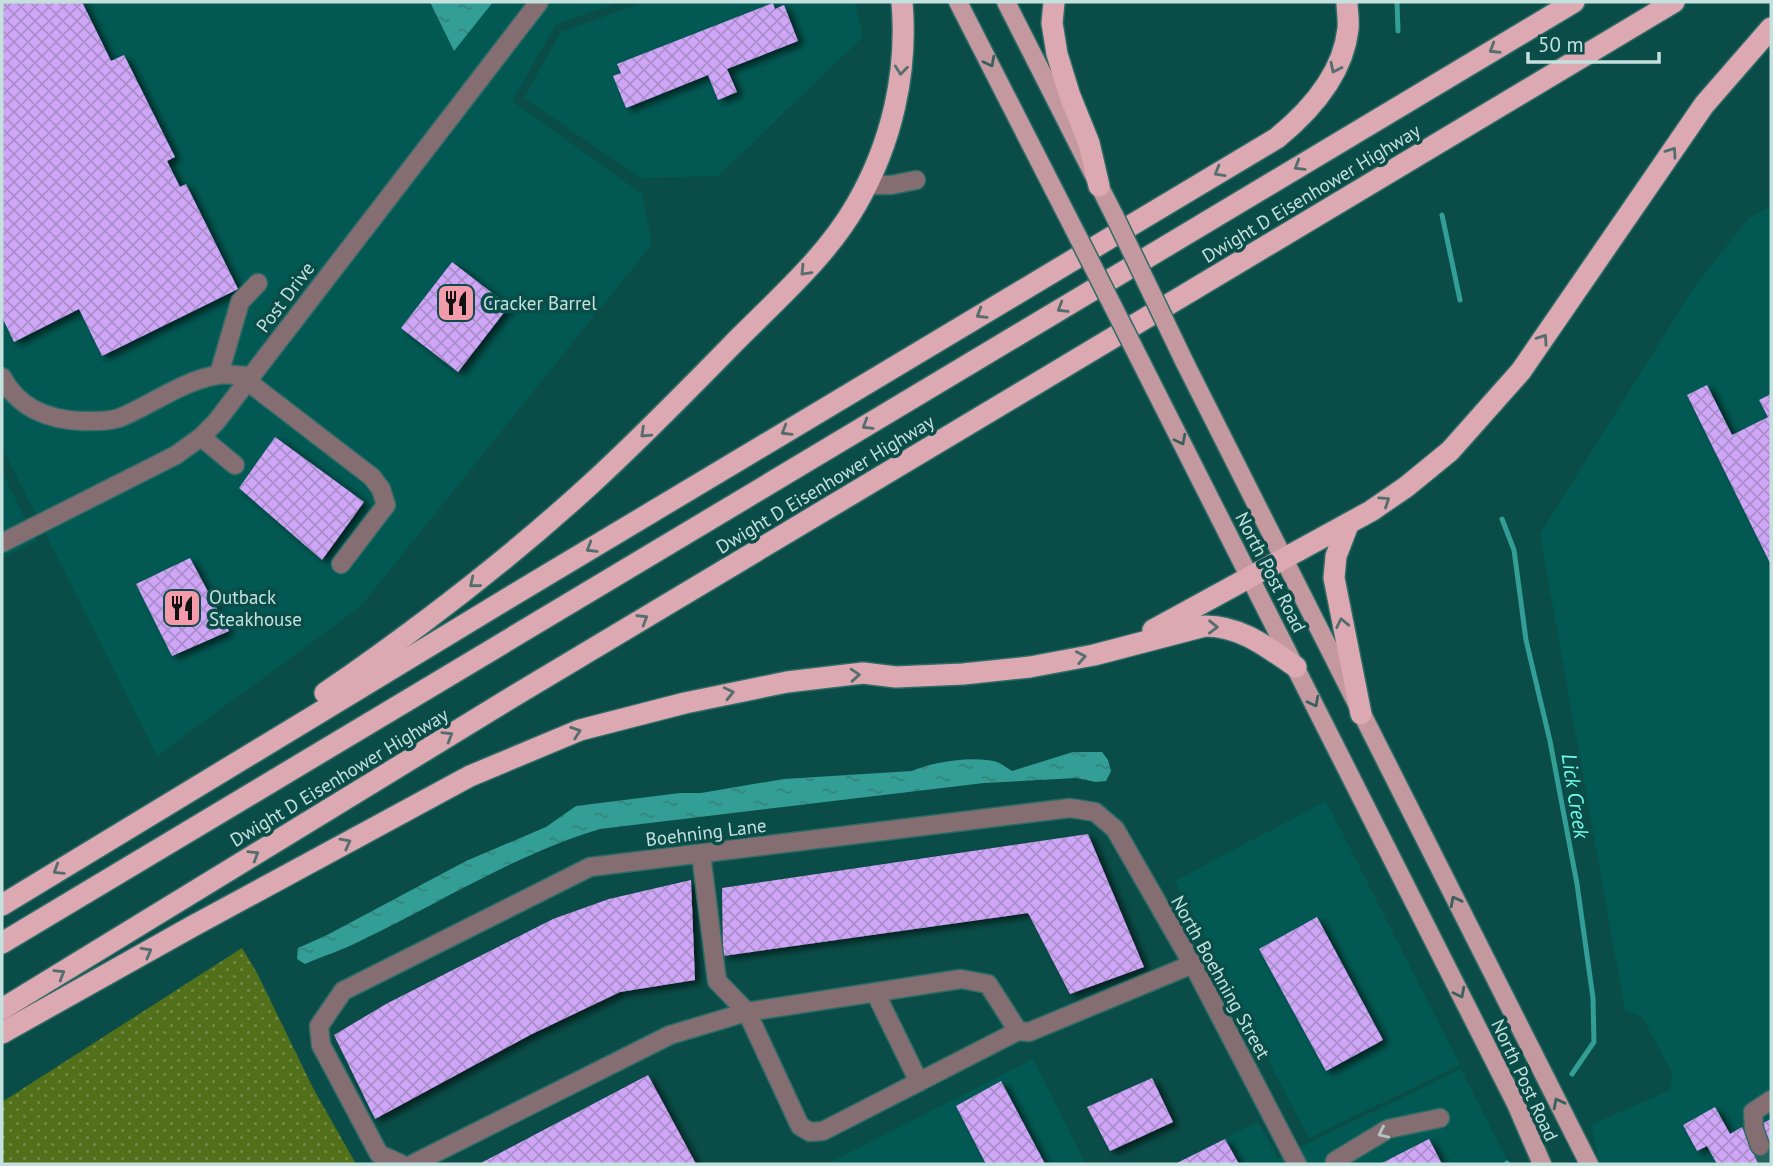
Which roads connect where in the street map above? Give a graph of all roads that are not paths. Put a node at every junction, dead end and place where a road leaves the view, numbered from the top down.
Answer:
1 (539, 2) edge
2 (902, 2) edge
3 (958, 2) edge
4 (1006, 2) edge
5 (1054, 2) edge
6 (1347, 2) edge
7 (1574, 2) edge
8 (1674, 2) edge
9 (1771, 28) edge
10 (916, 180) dead end
11 (867, 185) junction
12 (1099, 186) junction
13 (258, 283) dead end
14 (219, 374) junction
15 (2, 377) edge
16 (249, 379) junction
17 (201, 437) junction
18 (235, 465) dead end
19 (1348, 525) junction
20 (2, 543) edge
21 (1283, 557) junction
22 (341, 564) dead end
23 (1250, 576) junction
24 (1123, 646) junction
25 (1296, 667) junction
26 (1361, 714) junction
27 (1101, 815) joint
28 (115, 835) junction
29 (702, 854) junction
30 (2, 905) edge
31 (2, 943) edge
32 (1193, 964) junction
33 (875, 992) junction
34 (2, 1009) edge
35 (747, 1012) junction
36 (1018, 1031) junction
37 (2, 1033) edge
38 (919, 1082) junction
39 (1771, 1100) edge
40 (1440, 1118) dead end
41 (1760, 1146) tunnel mouth
42 (1582, 1161) edge
43 (401, 1164) edge
44 (413, 1164) edge
45 (1297, 1164) edge
46 (1336, 1164) edge
47 (1542, 1164) edge

1 - 16 street, Post Drive
2 -> 11 highway
3 -> 23 main road, North Post Road, bridge
4 - 12 main road, North Post Road
5 - 12 highway
6 -> 28 highway
7 -> 31 highway, Dwight D Eisenhower Highway
34 -> 8 highway, Dwight D Eisenhower Highway
19 -> 9 highway
10 - 11 street
11 -> 28 highway
12 - 21 main road, North Post Road, bridge
13 - 14 street
14 - 15 street
14 - 16 street
16 - 17 street, Post Drive
16 - 22 street
17 - 18 street
17 - 20 street, Post Drive
19 - 21 highway
26 -> 19 highway
21 - 23 highway
21 - 26 main road, North Post Road
23 - 24 highway
23 - 25 main road, North Post Road
24 -> 25 highway
37 -> 24 highway
25 -> 47 main road, North Post Road
42 -> 26 main road, North Post Road
27 - 29 street, Boehning Lane
27 - 32 street, North Boehning Street
28 -> 30 highway
29 - 35 street
29 - 43 street, Boehning Lane
32 - 36 street
32 - 45 street, North Boehning Street
33 - 35 street
33 - 36 street
33 - 38 street
35 - 38 street
35 - 44 street
36 - 38 street
39 - 41 street
40 -> 46 street

